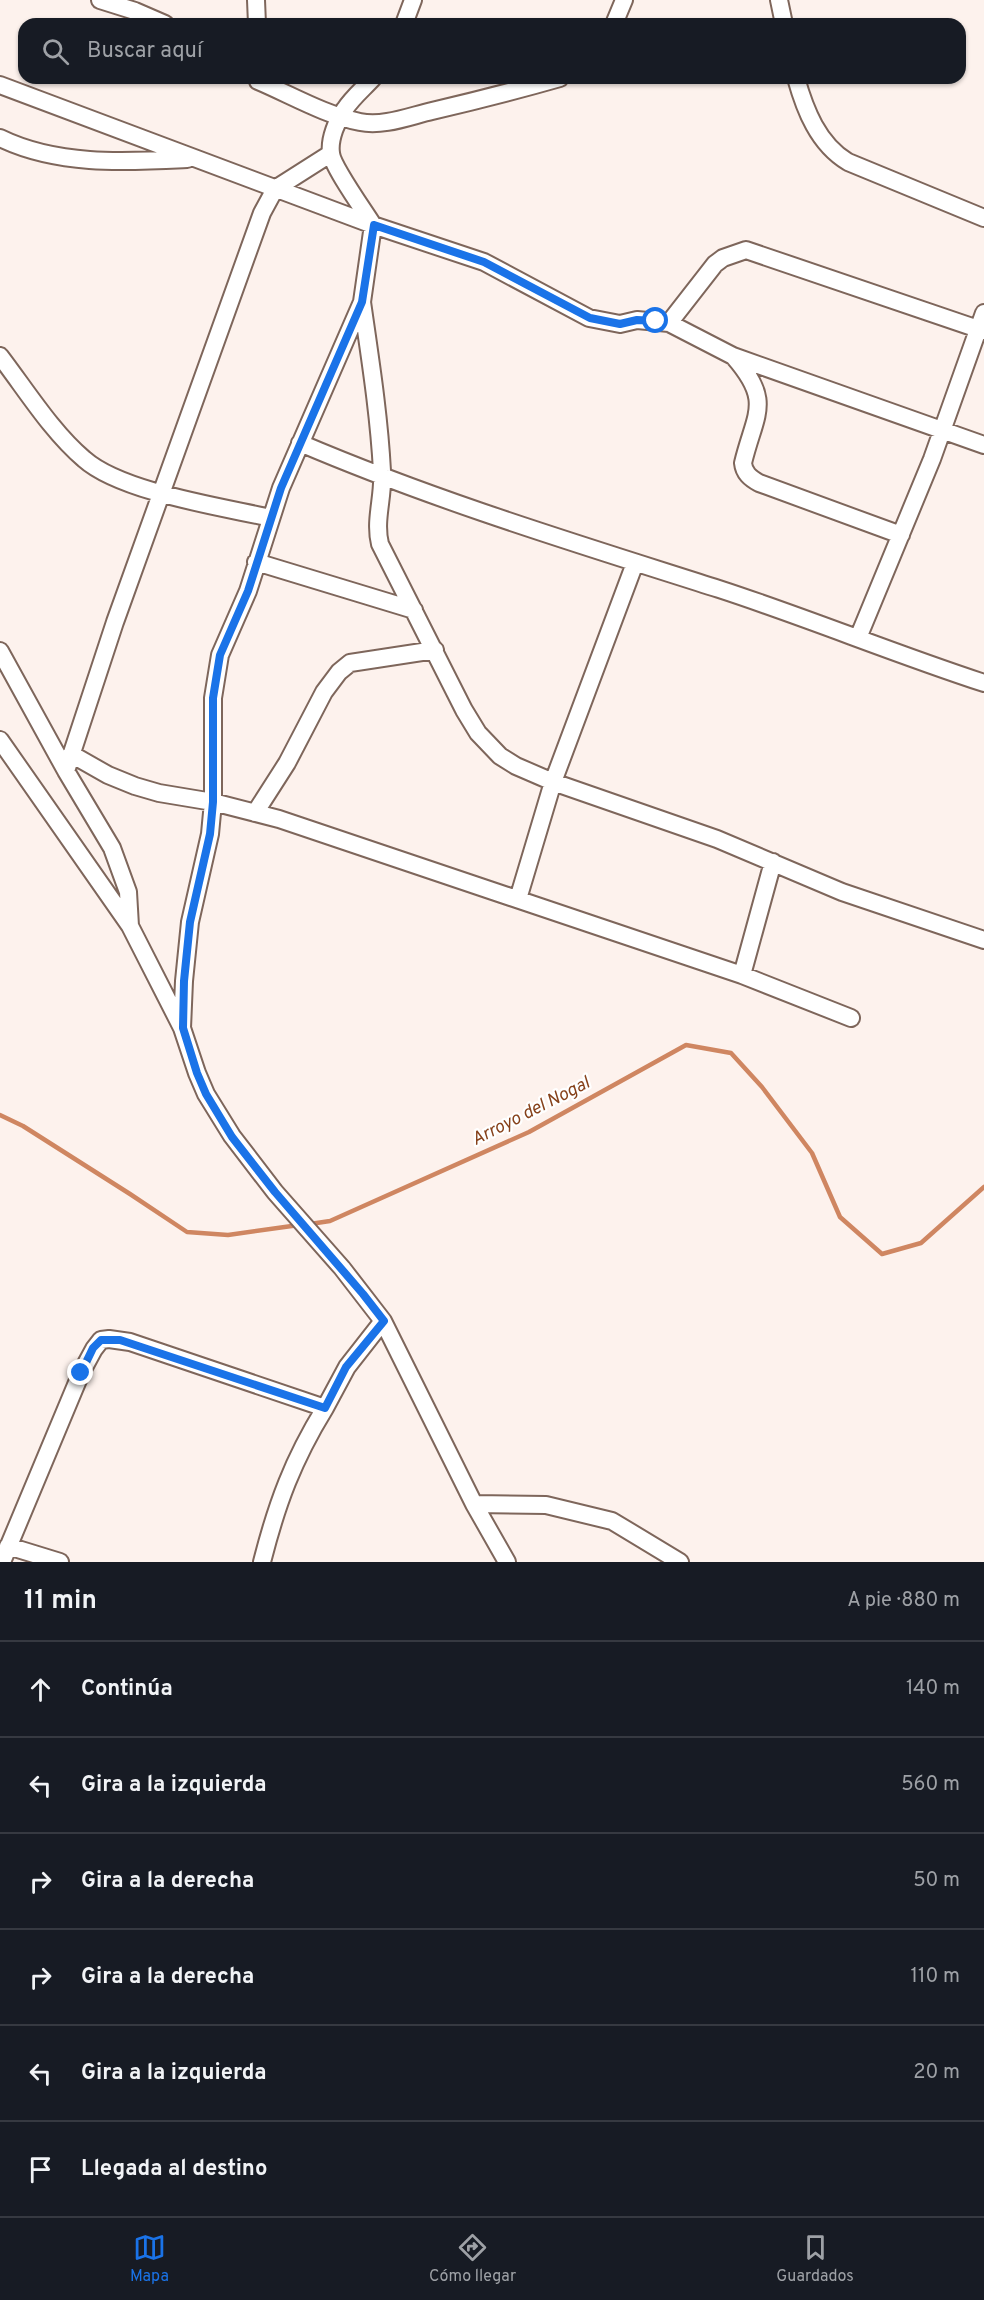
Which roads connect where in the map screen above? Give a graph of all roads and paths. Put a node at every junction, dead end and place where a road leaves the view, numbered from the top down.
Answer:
1 (100, 0) edge
2 (256, 0) edge
3 (413, 0) edge
4 (624, 0) edge
5 (779, 0) edge
6 (151, 18) edge
7 (257, 18) edge
8 (406, 18) edge
9 (616, 18) edge
10 (783, 18) edge
11 (266, 84) edge
12 (367, 84) edge
13 (539, 84) edge
14 (798, 84) edge
15 (0, 85) edge
16 (340, 117) junction
17 (0, 138) edge
18 (330, 154) junction
19 (193, 159) junction
20 (275, 189) junction
21 (984, 218) edge
22 (374, 225) junction
23 (362, 302) junction
24 (984, 313) edge
25 (669, 323) junction
26 (981, 330) edge
27 (0, 356) edge
28 (733, 357) junction
29 (943, 431) junction
30 (300, 443) junction
31 (984, 446) edge
32 (382, 476) junction
33 (161, 493) junction
34 (271, 518) junction
35 (901, 535) junction
36 (256, 562) junction
37 (635, 563) junction
38 (414, 610) junction
39 (858, 638) junction
40 (435, 650) junction
41 (0, 651) edge
42 (984, 683) edge
43 (0, 740) edge
44 (71, 754) junction
45 (66, 771) junction
46 (553, 782) junction
47 (213, 802) junction
48 (255, 813) junction
49 (773, 862) junction
50 (518, 899) junction
51 (130, 926) junction
52 (984, 940) edge
53 (742, 975) junction
54 (851, 1018) dead end
55 (183, 1028) junction
56 (384, 1321) junction
57 (325, 1408) junction
58 (474, 1504) junction
59 (491, 1535) junction
60 (8, 1546) junction
61 (2, 1562) edge
62 (60, 1562) edge
63 (262, 1562) edge
64 (493, 1562) edge
65 (507, 1562) edge
66 (680, 1562) edge

1 - 6 street
2 - 7 street
3 - 8 street
4 - 9 street
5 - 10 street
11 - 16 street
12 - 16 street
13 - 16 street
14 - 21 street
15 - 19 street
16 - 18 street
17 - 19 street
18 - 20 street
18 - 22 street
19 - 20 street
20 - 22 street
20 - 33 street
22 - 23 street
22 - 25 street
23 - 30 street
23 - 32 street
24 - 26 street
25 - 26 street
25 - 28 street
26 - 29 street
27 - 33 street
28 - 29 street
28 - 35 street
29 - 31 street
29 - 35 street
30 - 32 street
30 - 34 street
32 - 37 street
32 - 38 street
33 - 34 street
33 - 44 street
34 - 36 street
35 - 39 street
36 - 38 street
36 - 47 street
37 - 39 street
37 - 46 street
38 - 40 street
39 - 42 street
40 - 46 street
40 - 48 street
41 - 45 street
43 - 51 street
44 - 45 street
44 - 47 street
45 - 51 street
46 - 49 street
46 - 50 street
47 - 48 street
47 - 55 street
48 - 50 street
49 - 52 street
49 - 53 street
50 - 53 street
51 - 55 street
53 - 54 street
55 - 56 street
56 - 57 street
56 - 58 street
57 - 60 street
57 - 63 street
58 - 59 street
58 - 66 street
59 - 64 street
59 - 65 street
60 - 61 street
60 - 62 street

